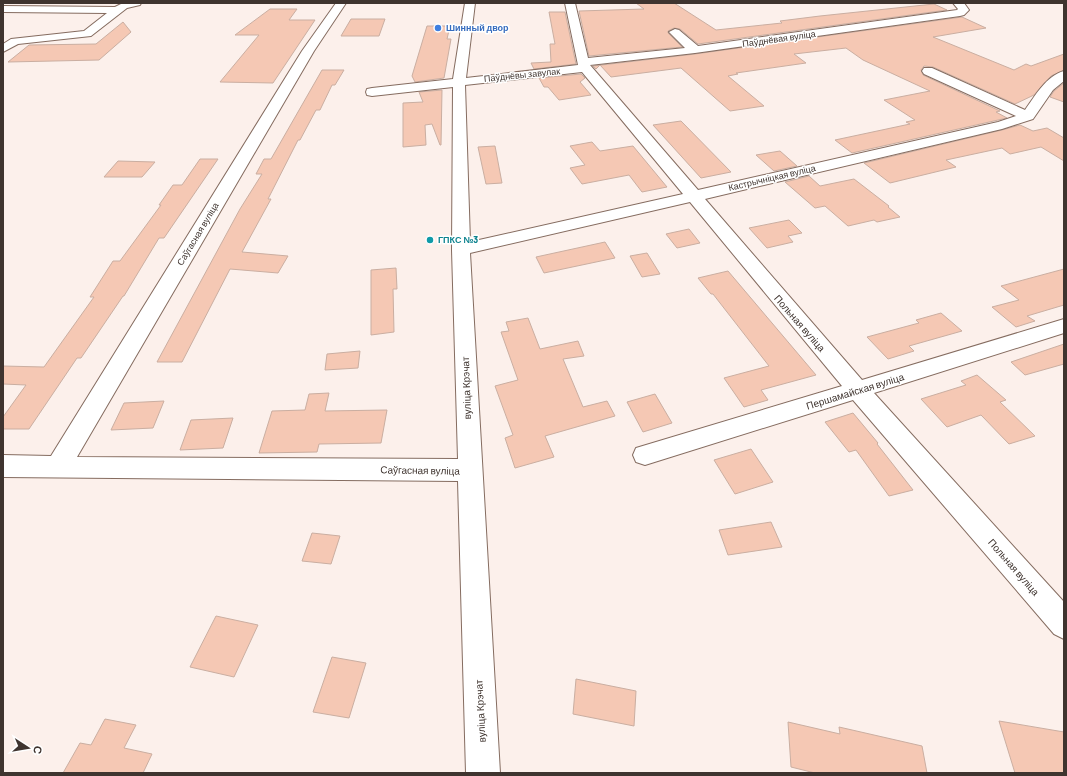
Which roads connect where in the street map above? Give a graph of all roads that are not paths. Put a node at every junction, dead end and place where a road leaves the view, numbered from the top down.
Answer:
1 (136, 3) edge
2 (341, 3) edge
3 (470, 3) edge
4 (958, 3) edge
5 (567, 6) edge
6 (3, 9) edge
7 (117, 10) junction
8 (675, 32) dead end
9 (3, 49) edge
10 (695, 50) junction
11 (584, 65) junction
12 (928, 71) dead end
13 (1064, 75) edge
14 (458, 83) junction
15 (372, 92) dead end
16 (1028, 116) junction
17 (693, 196) junction
18 (461, 250) junction
19 (1064, 326) edge
20 (858, 390) junction
21 (645, 455) dead end
22 (3, 466) edge
23 (58, 466) junction
24 (469, 470) junction
25 (1064, 624) edge
26 (483, 773) edge

1 - 7 street
2 - 23 street, Саўгасная вуліца
3 - 14 street, вуліца Крэчат
4 - 10 street, Паўднёвая вуліца
5 - 11 street, Польная вуліца
6 - 7 street
7 - 9 street
8 - 10 street
10 - 11 street, Паўднёвая вуліца
11 - 14 street, Паўднёвы завулак
11 - 17 street, Польная вуліца
12 - 16 street
13 - 16 street
14 - 15 street, Паўднёвы завулак
14 - 18 street, вуліца Крэчат
16 - 17 street, Кастрычніцкая вуліца
17 - 18 street, Кастрычніцкая вуліца
17 - 20 street, Польная вуліца
18 - 24 street, вуліца Крэчат
19 - 20 street, Першамайская вуліца
20 - 21 street, Першамайская вуліца
20 - 25 street, Польная вуліца
22 - 23 street, Саўгасная вуліца
23 - 24 street, Саўгасная вуліца
24 - 26 street, вуліца Крэчат

